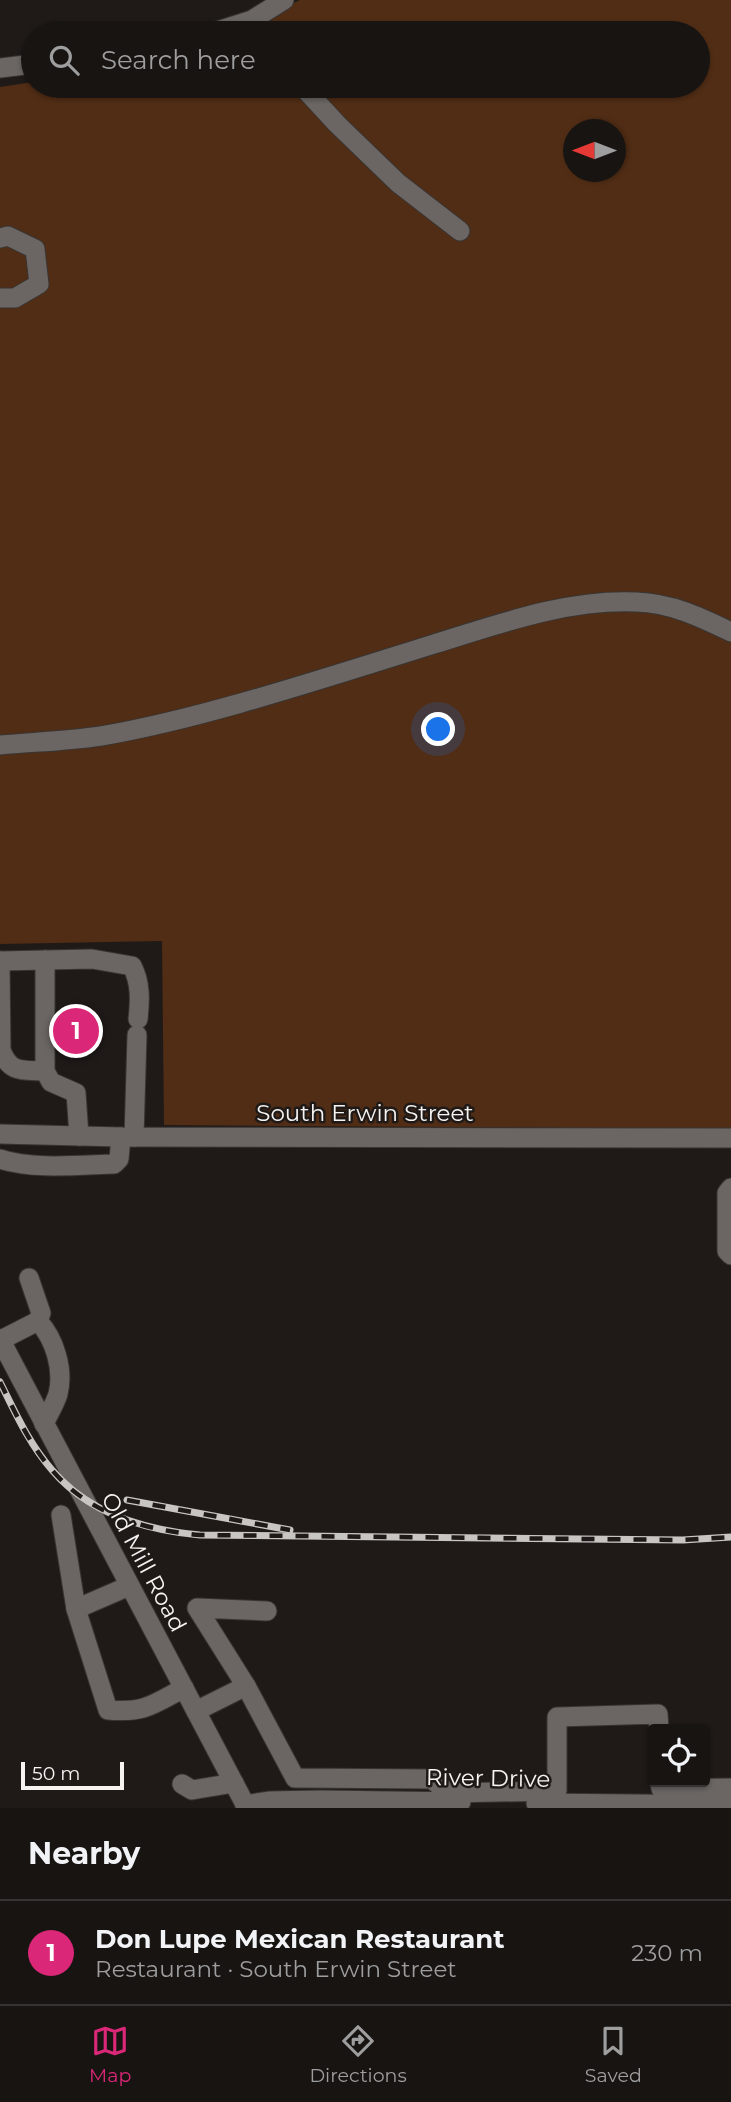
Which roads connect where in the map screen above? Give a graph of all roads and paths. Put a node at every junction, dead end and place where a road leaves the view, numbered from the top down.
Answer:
1 (284, 0) edge
2 (262, 21) edge
3 (21, 65) edge
4 (0, 68) edge
5 (313, 98) edge
6 (460, 231) dead end
7 (0, 237) edge
8 (0, 298) edge
9 (731, 632) edge
10 (0, 745) edge
11 (45, 960) junction
12 (0, 961) edge
13 (45, 1071) junction
14 (0, 1134) edge
15 (79, 1136) junction
16 (128, 1137) junction
17 (731, 1138) edge
18 (0, 1159) edge
19 (731, 1188) edge
20 (731, 1255) edge
21 (29, 1278) dead end
22 (38, 1321) junction
23 (0, 1339) edge
24 (44, 1424) junction
25 (61, 1515) dead end
26 (129, 1586) junction
27 (76, 1609) junction
28 (267, 1611) dead end
29 (246, 1686) junction
30 (184, 1688) junction
31 (196, 1712) junction
32 (659, 1724) edge
33 (356, 1778) junction
34 (234, 1783) junction
35 (182, 1784) dead end
36 (731, 1788) edge
37 (661, 1792) edge
38 (557, 1797) junction
39 (355, 1801) junction
40 (314, 1804) edge
41 (731, 1805) edge
42 (246, 1806) edge
43 (598, 1806) edge

1 - 2 street
3 - 4 street
5 - 6 street
7 - 8 street
9 - 10 street
11 - 12 street
11 - 13 street
11 - 16 street
12 - 13 street
13 - 15 street
14 - 15 street, South Erwin Street
15 - 16 street, South Erwin Street
16 - 17 street, South Erwin Street
16 - 18 street
19 - 20 street
21 - 22 street
22 - 23 street
22 - 24 street
23 - 24 street, Old Mill Road
24 - 26 street, Old Mill Road
25 - 27 street
26 - 27 street
26 - 30 street, Old Mill Road
27 - 30 street
28 - 29 street
29 - 31 street
29 - 33 street
30 - 31 street, Old Mill Road
31 - 34 street, Old Mill Road
32 - 38 street
33 - 38 street
33 - 39 street
34 - 35 street
34 - 42 street, Old Mill Road
36 - 37 street
37 - 41 street, River Drive
37 - 43 street, River Drive
38 - 39 street, River Drive
38 - 43 street, River Drive
39 - 40 street, River Drive
40 - 42 street, River Drive

